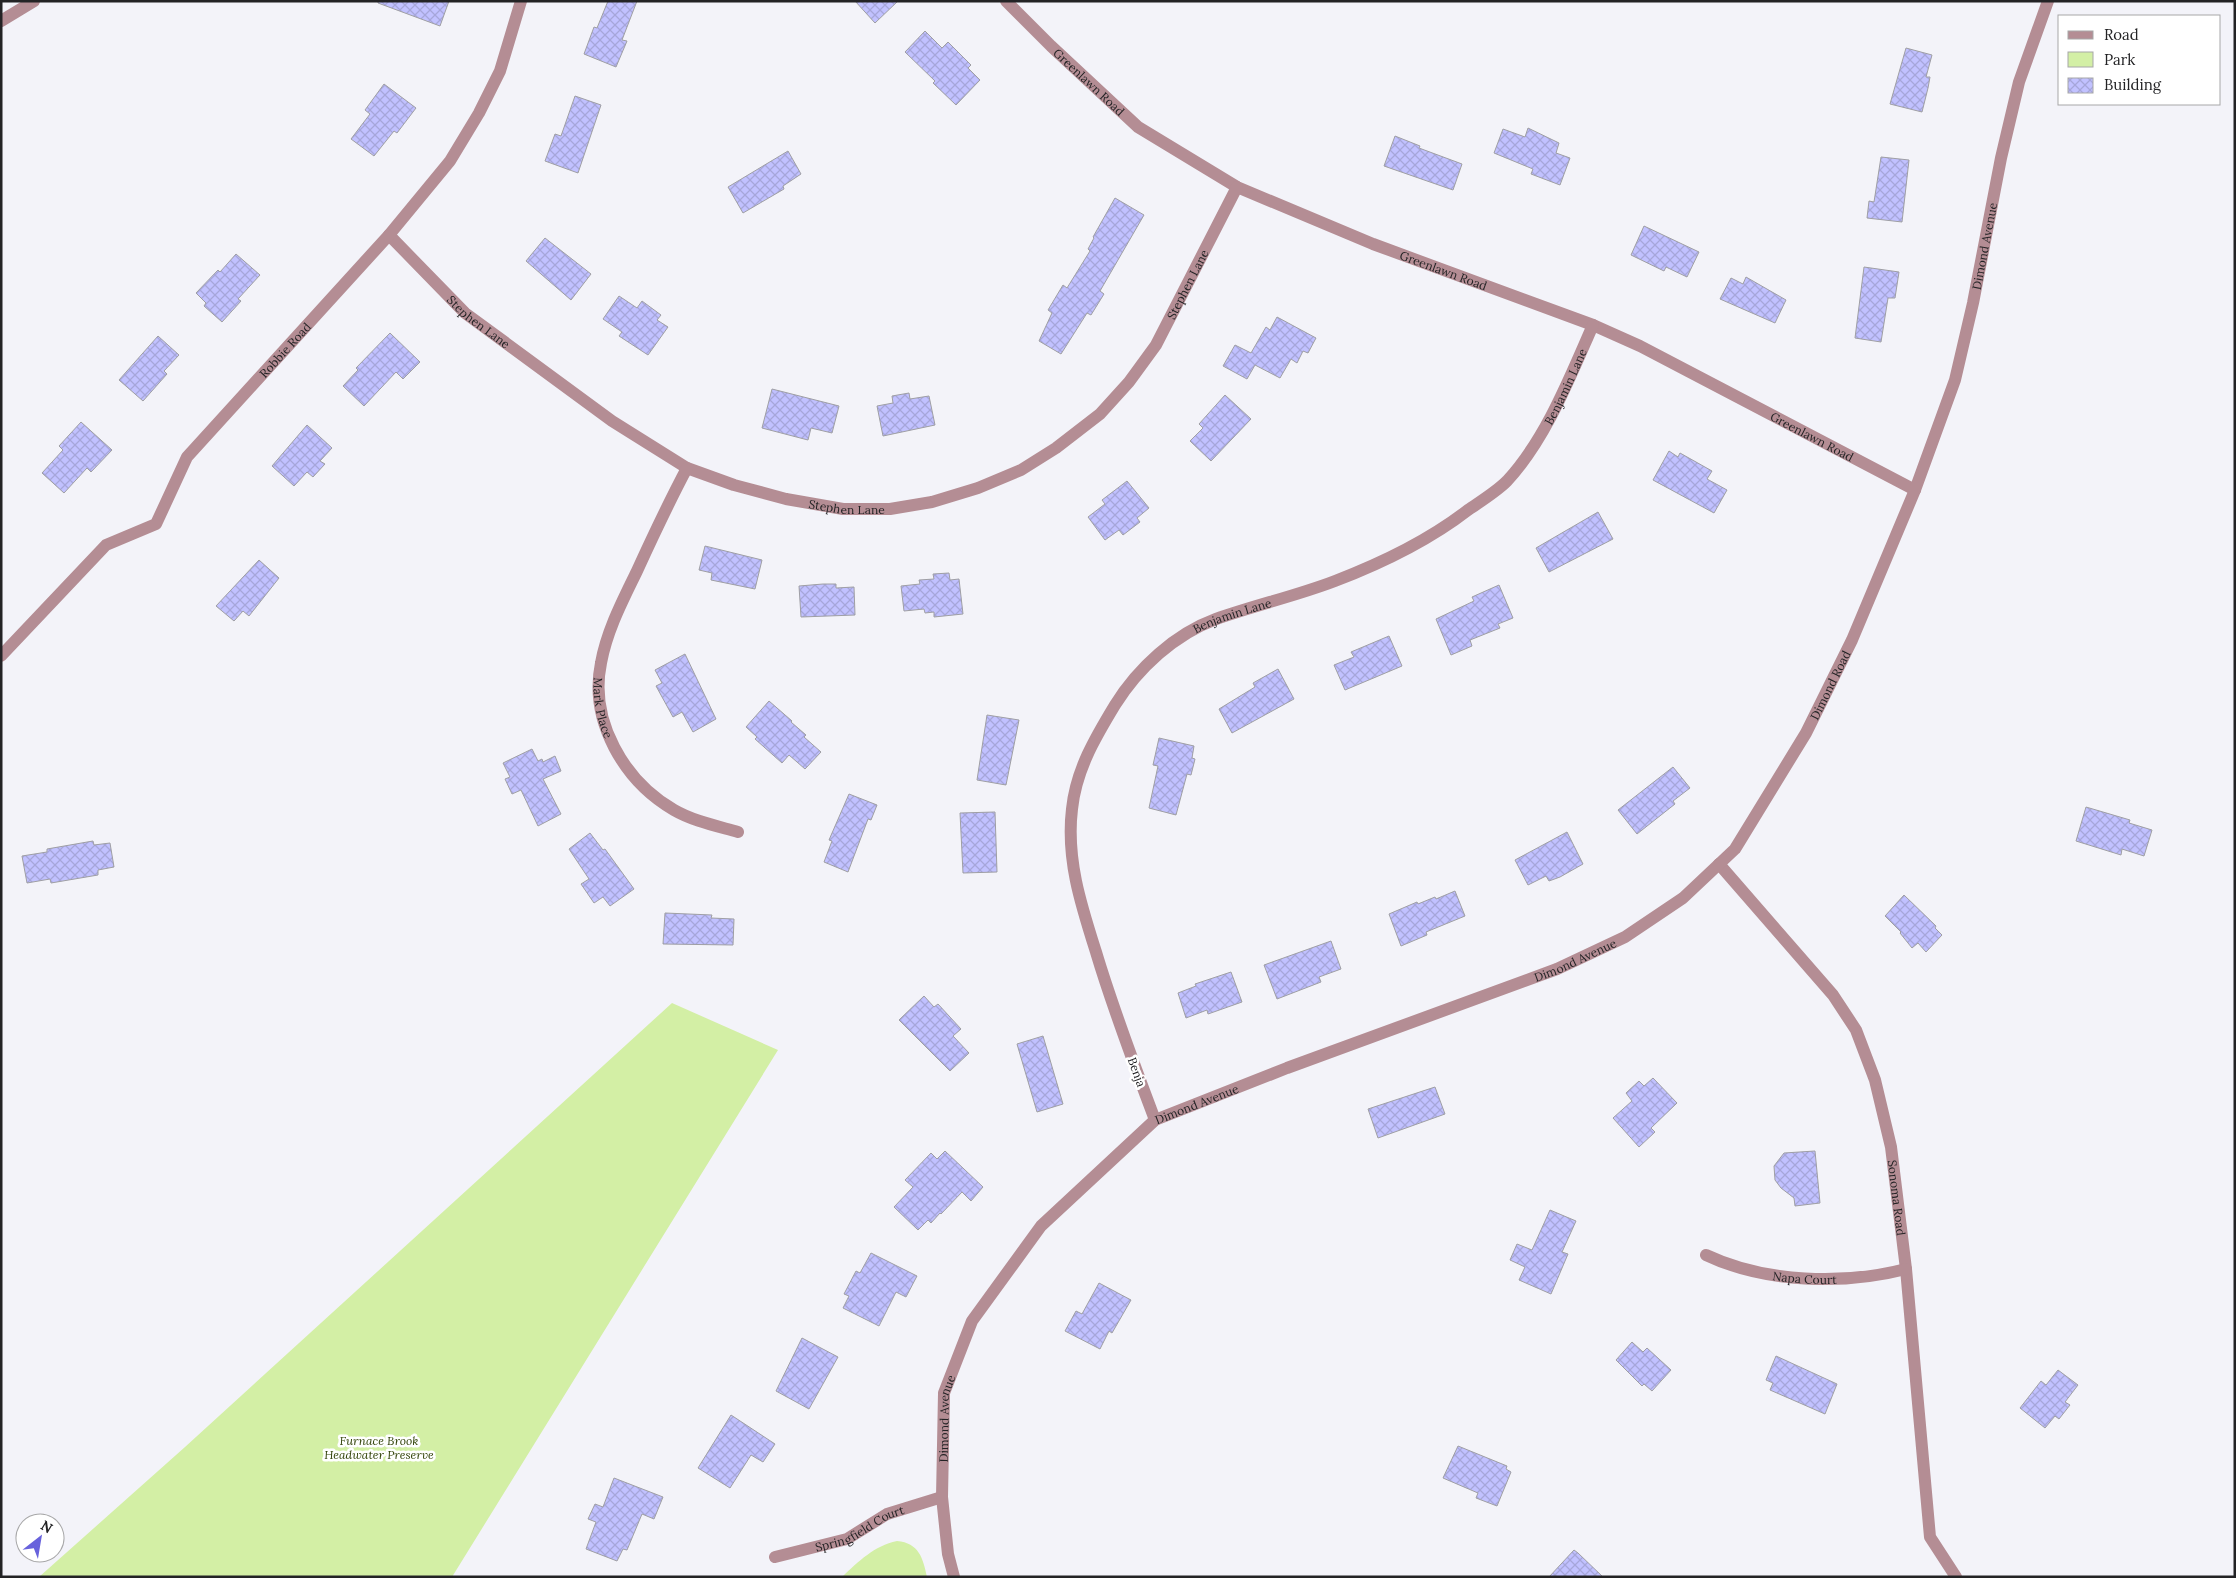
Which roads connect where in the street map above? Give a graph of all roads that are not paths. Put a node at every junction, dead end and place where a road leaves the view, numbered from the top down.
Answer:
1 (34, 1) edge
2 (520, 1) edge
3 (1006, 1) edge
4 (2048, 1) edge
5 (1, 21) edge
6 (1237, 187) junction
7 (389, 235) junction
8 (1593, 325) junction
9 (687, 468) junction
10 (1915, 490) junction
11 (1, 656) edge
12 (738, 832) dead end
13 (1719, 864) junction
14 (1119, 1024) joint
15 (1155, 1120) junction
16 (1706, 1255) dead end
17 (1906, 1270) junction
18 (942, 1497) junction
19 (776, 1557) dead end
20 (954, 1577) edge
21 (1956, 1577) edge

1 - 5 street
2 - 7 street, Robbie Road
3 - 6 street, Greenlawn Road
4 - 10 street, Dimond Avenue
6 - 8 street, Greenlawn Road
6 - 9 street, Stephen Lane
7 - 9 street, Stephen Lane
7 - 11 street, Robbie Road
8 - 10 street, Greenlawn Road
8 - 14 street, Benjamin Lane
9 - 12 street, Mark Place
10 - 13 street, Dimond Road
13 - 15 street, Dimond Avenue
13 - 17 street, Sonoma Road
14 - 15 street, Benja
15 - 18 street, Dimond Avenue
16 - 17 street, Napa Court
17 - 21 street, Sonoma Road
18 - 19 street, Springfield Court
18 - 20 street, Dimond Avenue

